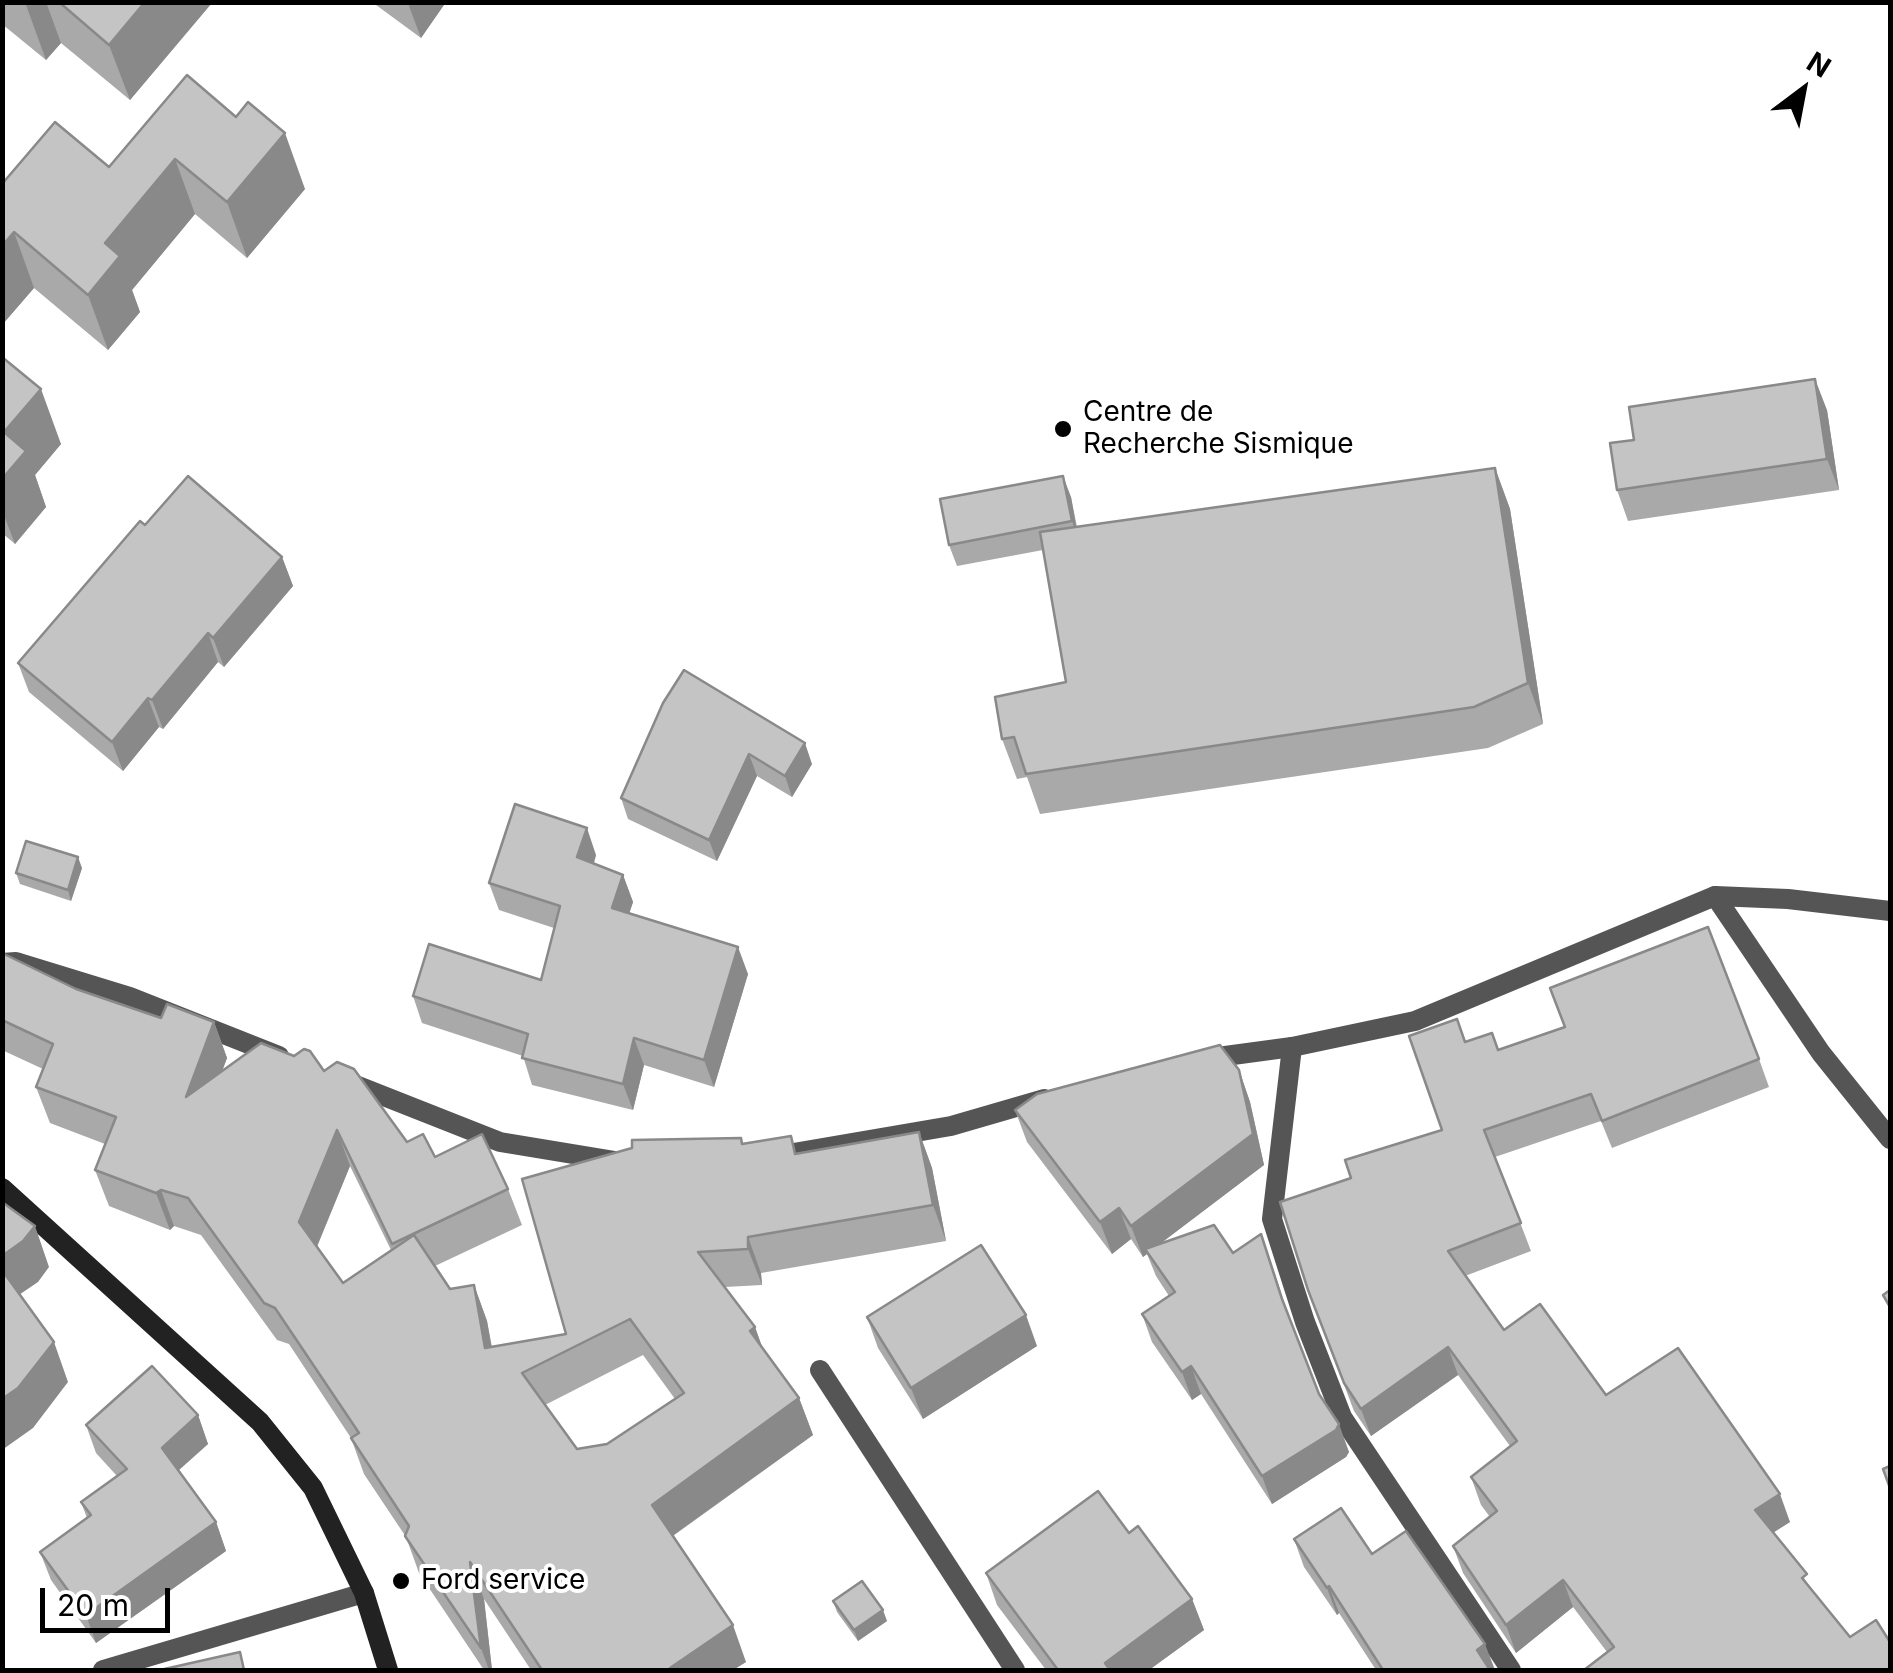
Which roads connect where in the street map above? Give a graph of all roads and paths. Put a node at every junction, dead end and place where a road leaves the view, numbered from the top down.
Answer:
1 (1716, 896) junction
2 (1890, 911) edge
3 (2, 963) edge
4 (1292, 1047) junction
5 (296, 1062) edge
6 (1185, 1063) edge
7 (334, 1077) edge
8 (1057, 1095) edge
9 (1890, 1139) edge
10 (756, 1160) edge
11 (647, 1162) edge
12 (2, 1188) edge
13 (820, 1370) dead end
14 (364, 1594) junction
15 (103, 1670) edge
16 (388, 1670) edge
17 (1015, 1670) edge
18 (1511, 1670) edge

1 - 2 street
1 - 4 street
1 - 9 street
3 - 5 street
4 - 6 street
4 - 18 street
7 - 11 street
8 - 10 street
12 - 14 main road
13 - 17 street
14 - 15 street
14 - 16 main road

